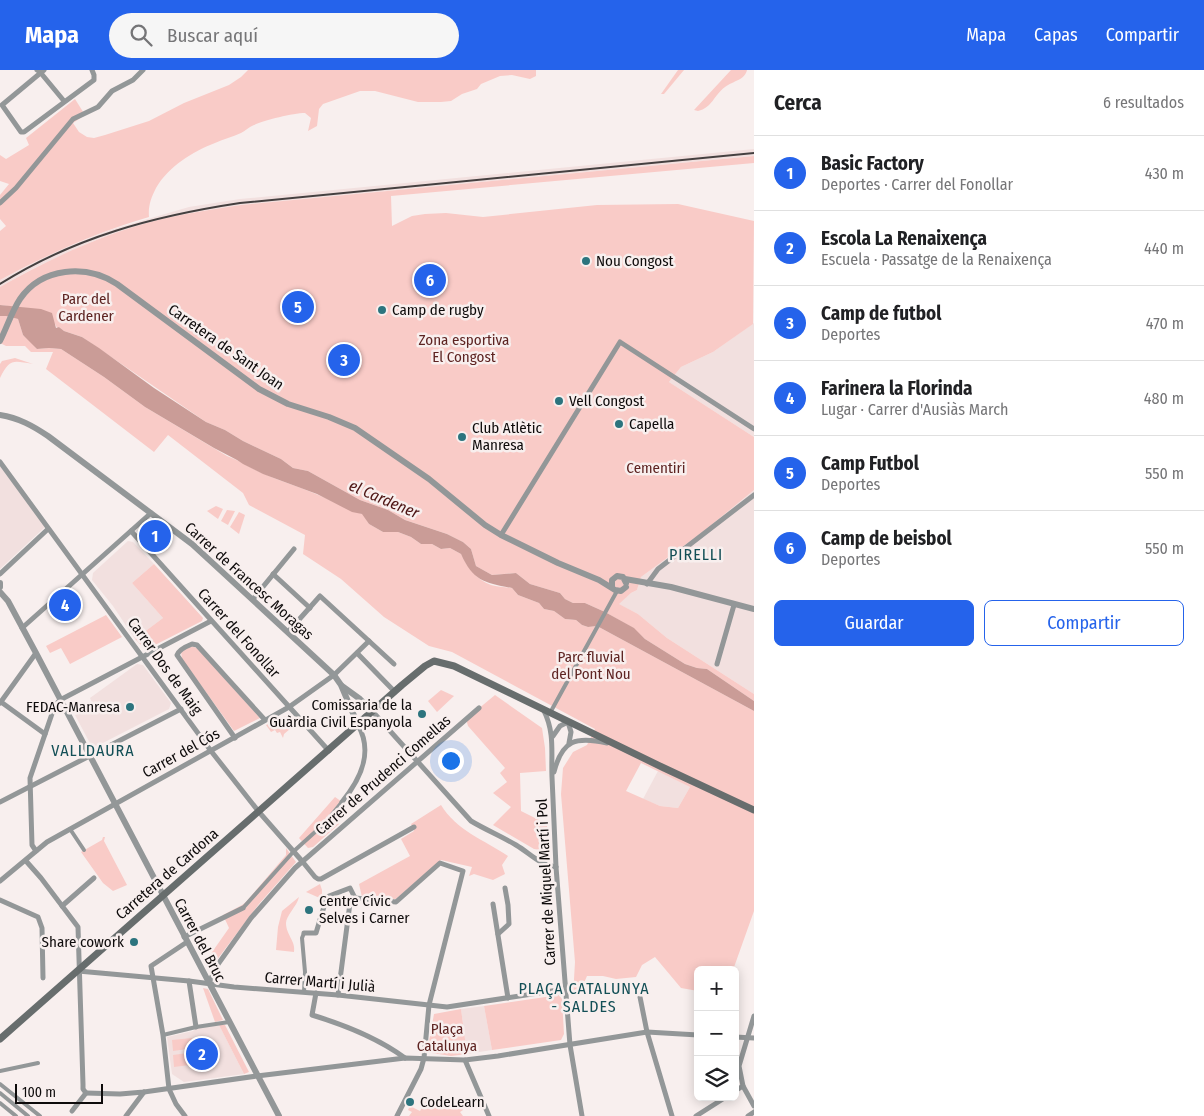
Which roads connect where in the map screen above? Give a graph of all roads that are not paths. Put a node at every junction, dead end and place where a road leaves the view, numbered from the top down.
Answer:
1 (40, 70) edge
2 (92, 70) edge
3 (143, 70) edge
4 (64, 101) junction
5 (0, 203) edge
6 (0, 341) edge
7 (0, 416) edge
8 (754, 429) edge
9 (0, 462) edge
10 (754, 495) edge
11 (151, 513) junction
12 (48, 529) junction
13 (131, 531) junction
14 (501, 535) junction
15 (294, 549) dead end
16 (0, 574) edge
17 (83, 574) junction
18 (273, 574) junction
19 (614, 577) junction
20 (625, 579) junction
21 (599, 580) junction
22 (647, 584) junction
23 (626, 587) junction
24 (614, 589) junction
25 (0, 592) edge
26 (253, 599) junction
27 (734, 604) junction
28 (310, 608) junction
29 (754, 609) edge
30 (211, 621) junction
31 (22, 628) junction
32 (288, 632) junction
33 (369, 641) junction
34 (36, 653) junction
35 (357, 653) junction
36 (143, 657) junction
37 (394, 664) dead end
38 (717, 664) dead end
39 (334, 675) junction
40 (341, 685) junction
41 (395, 692) junction
42 (60, 700) junction
43 (0, 702) edge
44 (289, 707) junction
45 (479, 708) dead end
46 (181, 709) junction
47 (373, 712) junction
48 (547, 712) junction
49 (265, 720) junction
50 (568, 722) junction
51 (355, 728) junction
52 (45, 734) junction
53 (553, 736) junction
54 (235, 738) junction
55 (570, 743) junction
56 (614, 744) junction
57 (329, 750) junction
58 (211, 751) junction
59 (90, 757) junction
60 (418, 761) junction
61 (552, 777) junction
62 (32, 787) junction
63 (0, 802) edge
64 (342, 802) joint
65 (115, 803) junction
66 (754, 810) edge
67 (259, 812) junction
68 (414, 827) dead end
69 (70, 829) junction
70 (84, 850) dead end
71 (294, 851) junction
72 (36, 852) junction
73 (26, 861) junction
74 (302, 861) junction
75 (556, 868) junction
76 (94, 878) dead end
77 (0, 881) edge
78 (505, 888) dead end
79 (163, 896) junction
80 (355, 898) junction
81 (0, 900) edge
82 (492, 904) dead end
83 (62, 906) junction
84 (243, 908) joint
85 (304, 933) joint
86 (498, 934) junction
87 (186, 940) junction
88 (78, 971) junction
89 (43, 978) dead end
90 (154, 979) junction
91 (189, 981) junction
92 (209, 983) junction
93 (565, 988) junction
94 (304, 992) junction
95 (316, 993) junction
96 (338, 994) junction
97 (640, 997) dead end
98 (508, 998) junction
99 (429, 1005) junction
100 (754, 1016) edge
101 (229, 1022) junction
102 (196, 1026) junction
103 (647, 1032) junction
104 (164, 1035) junction
105 (694, 1035) edge
106 (751, 1038) edge
107 (0, 1039) edge
108 (570, 1045) junction
109 (405, 1058) junction
110 (424, 1058) junction
111 (465, 1060) junction
112 (38, 1063) dead end
113 (0, 1071) edge
114 (258, 1076) junction
115 (0, 1084) edge
116 (743, 1086) junction
117 (739, 1088) edge
118 (169, 1089) junction
119 (144, 1092) junction
120 (0, 1093) edge
121 (86, 1093) junction
122 (720, 1101) edge
123 (0, 1103) edge
124 (754, 1106) edge
125 (72, 1111) joint
126 (754, 1112) edge
127 (16, 1116) edge
128 (28, 1116) edge
129 (40, 1116) edge
130 (68, 1116) edge
131 (126, 1116) edge
132 (185, 1116) edge
133 (279, 1116) edge
134 (397, 1116) edge
135 (489, 1116) edge
136 (582, 1116) edge
137 (672, 1116) edge
138 (696, 1116) edge
139 (748, 1116) edge

1 - 4 street
1 - 4 street
2 - 4 street
3 - 5 street
6 - 14 street, Carretera de Sant Joan
7 - 11 street, Carrer de Francesc Moragas
8 - 14 street
9 - 12 street, Carrer Dos de Maig
10 - 22 street
11 - 13 street
11 - 26 street, Carrer de Francesc Moragas
12 - 16 street
12 - 17 street, Carrer Dos de Maig
13 - 17 street
13 - 30 street, Carrer del Fonollar
14 - 21 street, Carretera de Sant Joan
15 - 18 street
17 - 31 street
17 - 36 street, Carrer Dos de Maig
18 - 26 street
18 - 28 street
19 - 20 street
19 - 21 street
19 - 24 street
20 - 22 street
20 - 23 street
21 - 24 street, Carretera de Sant Joan
22 - 23 street
22 - 27 street
23 - 24 street
24 - 48 street
25 - 31 street, Carrer del Bruc
26 - 32 street, Carrer de Francesc Moragas
27 - 29 street
27 - 38 street
28 - 32 street
28 - 33 street
30 - 36 street
30 - 44 street, Carrer del Fonollar
31 - 34 street, Carrer del Bruc
32 - 39 street, Carrer de Francesc Moragas
33 - 35 street, Carrer del Cós
33 - 37 street
34 - 42 street, Carrer del Bruc
34 - 43 street
35 - 39 street, Carrer del Cós
35 - 41 street
36 - 42 street
36 - 46 street, Carrer Dos de Maig
39 - 40 street, Carrer de Francesc Moragas
39 - 44 street, Carrer del Cós
40 - 47 street, Carrer de Francesc Moragas
40 - 51 street, Carrer de Francesc Moragas
41 - 47 main road, Carretera de Cardona
41 - 48 main road, Carretera de Cardona
42 - 52 street
42 - 59 street, Carrer del Bruc
43 - 52 street
44 - 49 street, Carrer del Cós
44 - 57 street, Carrer del Fonollar
45 - 60 street, Carrer de Prudenci Comellas
46 - 58 street, Carrer Dos de Maig
46 - 59 street
47 - 51 main road, Carretera de Cardona
47 - 60 street
48 - 50 main road, Carretera de Cardona
48 - 53 street, Carrer de Miquel Martí i Pol
49 - 54 street, Carrer del Cós
49 - 54 street
50 - 53 street
50 - 55 street
50 - 56 main road, Carretera de Cardona
51 - 57 main road, Carretera de Cardona
51 - 64 street
52 - 62 street
53 - 61 street, Carrer de Miquel Martí i Pol
54 - 58 street, Carrer del Cós
55 - 56 street
55 - 61 street, Carrer de Miquel Martí i Pol
56 - 66 main road, Carretera de Cardona
57 - 67 main road, Carretera de Cardona
58 - 65 street, Carrer del Cós
58 - 67 street, Carrer Dos de Maig
59 - 62 street
59 - 65 street, Carrer del Bruc
60 - 74 street, Carrer de Prudenci Comellas
60 - 75 street
61 - 75 street, Carrer de Miquel Martí i Pol
62 - 63 street
62 - 72 street
64 - 71 street
65 - 69 street, Carrer del Cós
65 - 79 street, Carrer del Bruc
67 - 71 street, Carrer Dos de Maig
67 - 79 main road, Carretera de Cardona
68 - 74 street, Carrer Dos de Maig
69 - 70 street
69 - 72 street, Carrer del Cós
71 - 74 street, Carrer Dos de Maig
71 - 84 street
72 - 73 street, Carrer del Cós
73 - 77 street, Carrer del Cós
73 - 83 street
74 - 92 street, Carrer de Prudenci Comellas
75 - 93 street, Carrer de Miquel Martí i Pol
76 - 83 street
78 - 86 street
79 - 87 street, Carrer del Bruc
79 - 88 main road, Carretera de Cardona
80 - 85 street
80 - 96 street
80 - 99 street
81 - 89 street
82 - 86 street
83 - 88 street
84 - 87 street
85 - 94 street
86 - 98 street
87 - 90 street
87 - 92 street, Carrer del Bruc
88 - 90 street, Carrer Martí i Julià
88 - 107 main road, Carretera de Cardona
88 - 121 street
90 - 91 street, Carrer Martí i Julià
90 - 104 street
91 - 92 street, Carrer Martí i Julià
91 - 102 street
92 - 94 street, Carrer Martí i Julià
92 - 101 street, Carrer del Bruc
93 - 98 street, Carrer Martí i Julià
93 - 108 street, Carrer de Miquel Martí i Pol
94 - 95 street, Carrer Martí i Julià
95 - 96 street, Carrer Martí i Julià
95 - 109 street
96 - 99 street, Carrer Martí i Julià
97 - 103 street
98 - 99 street, Carrer Martí i Julià
99 - 110 street
100 - 106 street
101 - 102 street
101 - 114 street, Carrer del Bruc
102 - 104 street
103 - 105 street
103 - 108 street
103 - 137 street
104 - 118 street
106 - 116 street
108 - 111 street
108 - 136 street, Carrer de Miquel Martí i Pol
109 - 110 street
109 - 114 street
110 - 111 street
110 - 134 street
111 - 135 street
112 - 113 street
114 - 118 street
114 - 133 street, Carrer del Bruc
115 - 129 street
116 - 117 street
116 - 124 street
118 - 119 street
118 - 132 street
119 - 121 street
119 - 131 street
120 - 128 street
121 - 125 street
122 - 138 street
123 - 127 street
125 - 130 street
126 - 139 street

